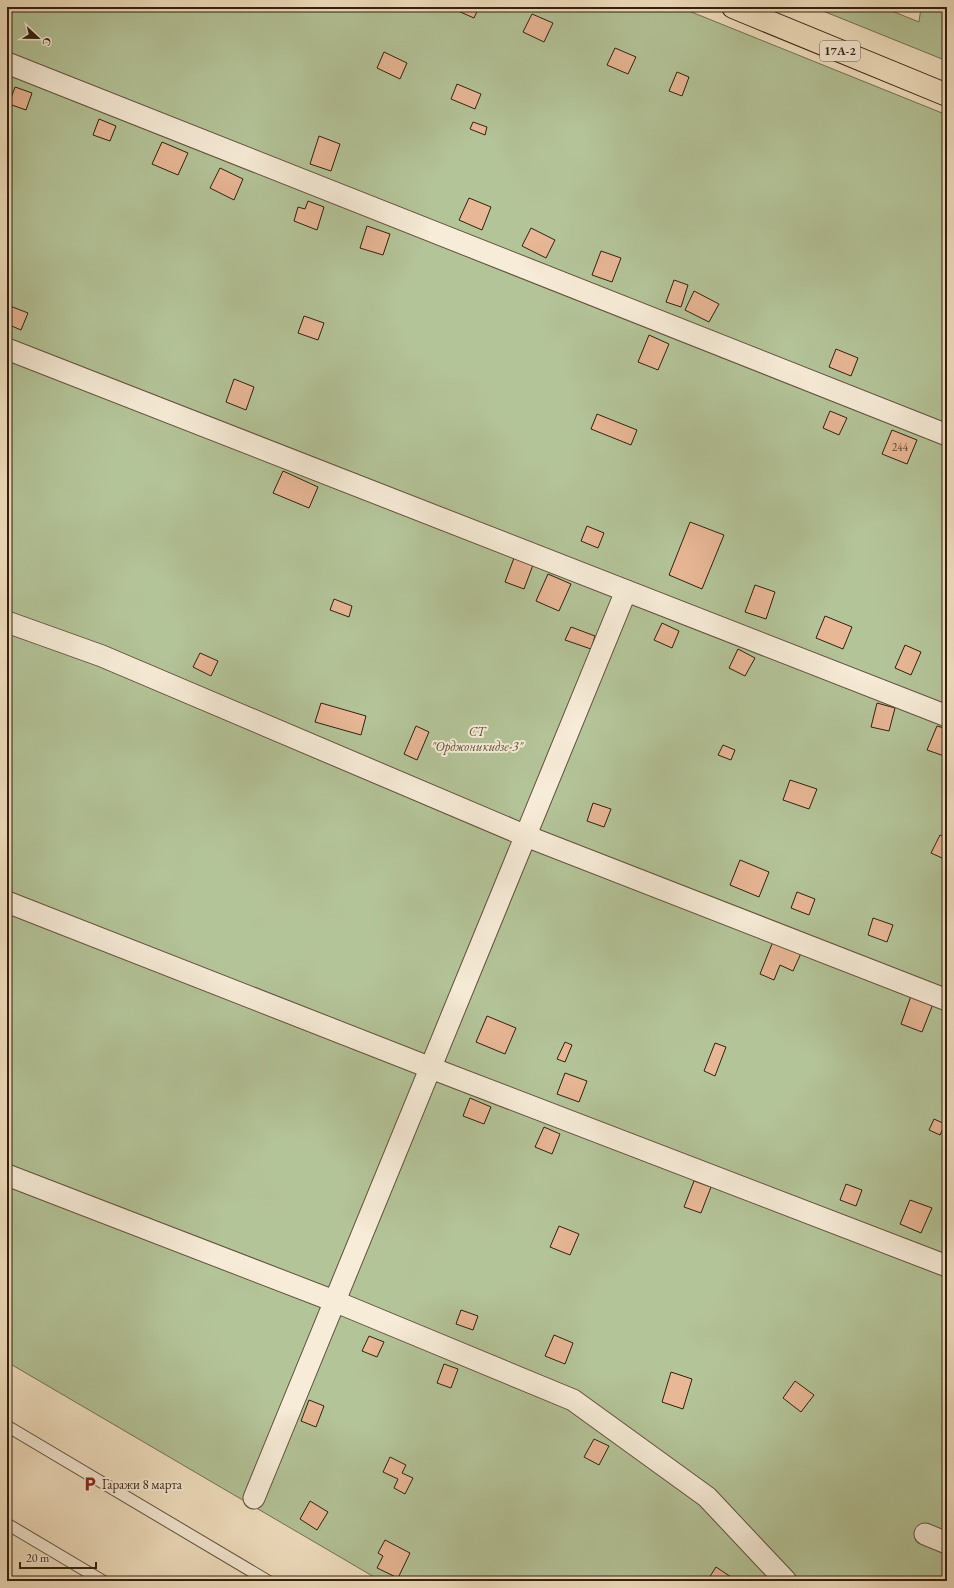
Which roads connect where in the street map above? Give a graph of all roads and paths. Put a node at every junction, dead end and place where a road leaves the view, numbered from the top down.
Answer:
1 (733, 7) edge
2 (7, 63) edge
3 (947, 95) edge
4 (7, 349) edge
5 (947, 435) edge
6 (626, 591) junction
7 (7, 622) edge
8 (947, 716) edge
9 (526, 836) junction
10 (7, 902) edge
11 (947, 1000) edge
12 (431, 1068) junction
13 (7, 1175) edge
14 (947, 1266) edge
15 (334, 1301) junction
16 (7, 1426) edge
17 (254, 1498) dead end
18 (7, 1524) edge
19 (925, 1534) dead end
20 (947, 1543) edge
21 (103, 1581) edge
22 (268, 1581) edge
23 (786, 1581) edge

1 - 3 main road, 17А-2
2 - 5 street
4 - 6 street
6 - 8 street
6 - 9 street
7 - 9 street
9 - 11 street
9 - 12 street
10 - 12 street
12 - 14 street
12 - 15 street
13 - 15 street
15 - 17 street
15 - 23 street
16 - 22 lane
18 - 21 lane
19 - 20 street

